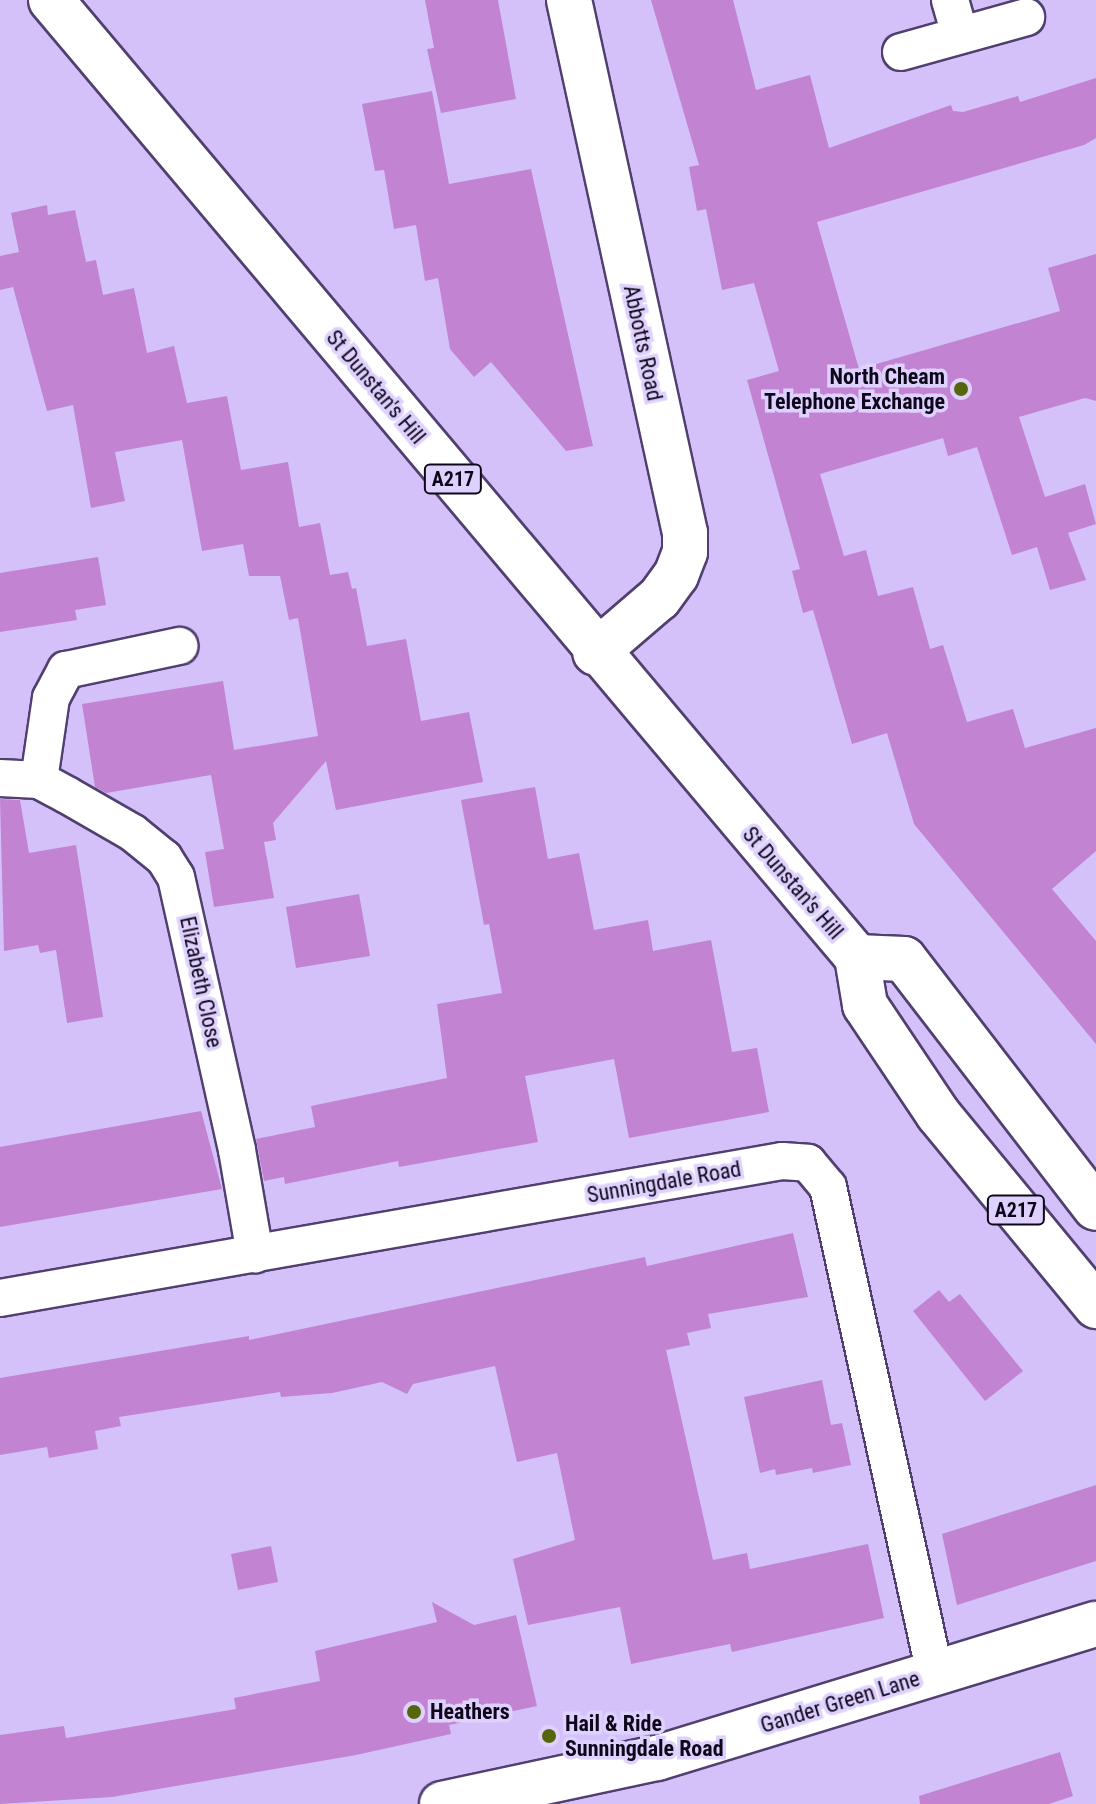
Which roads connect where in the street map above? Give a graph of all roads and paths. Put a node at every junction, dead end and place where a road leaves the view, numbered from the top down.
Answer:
1 (51, 0) edge
2 (569, 0) edge
3 (950, 0) edge
4 (1026, 17) dead end
5 (960, 35) junction
6 (901, 52) dead end
7 (179, 646) dead end
8 (595, 653) junction
9 (0, 778) edge
10 (39, 780) junction
11 (857, 957) junction
12 (1096, 1208) edge
13 (255, 1254) junction
14 (0, 1298) edge
15 (1096, 1306) edge
16 (1096, 1624) edge
17 (935, 1674) junction
18 (442, 1804) edge

1 - 8 main road, St Dunstan's Hill / A217
2 - 8 main road, Abbotts Road
3 - 5 street
4 - 5 street
5 - 6 street
7 - 10 street
8 - 11 main road, St Dunstan's Hill / A217
9 - 10 street, Elizabeth Close
10 - 13 street, Elizabeth Close
11 - 12 main road, St Dunstan's Hill / A217
11 - 15 main road, St Dunstan's Hill / A217
13 - 14 street, Sunningdale Road
13 - 17 street, Sunningdale Road
16 - 17 main road, Gander Green Lane
17 - 18 main road, Gander Green Lane

